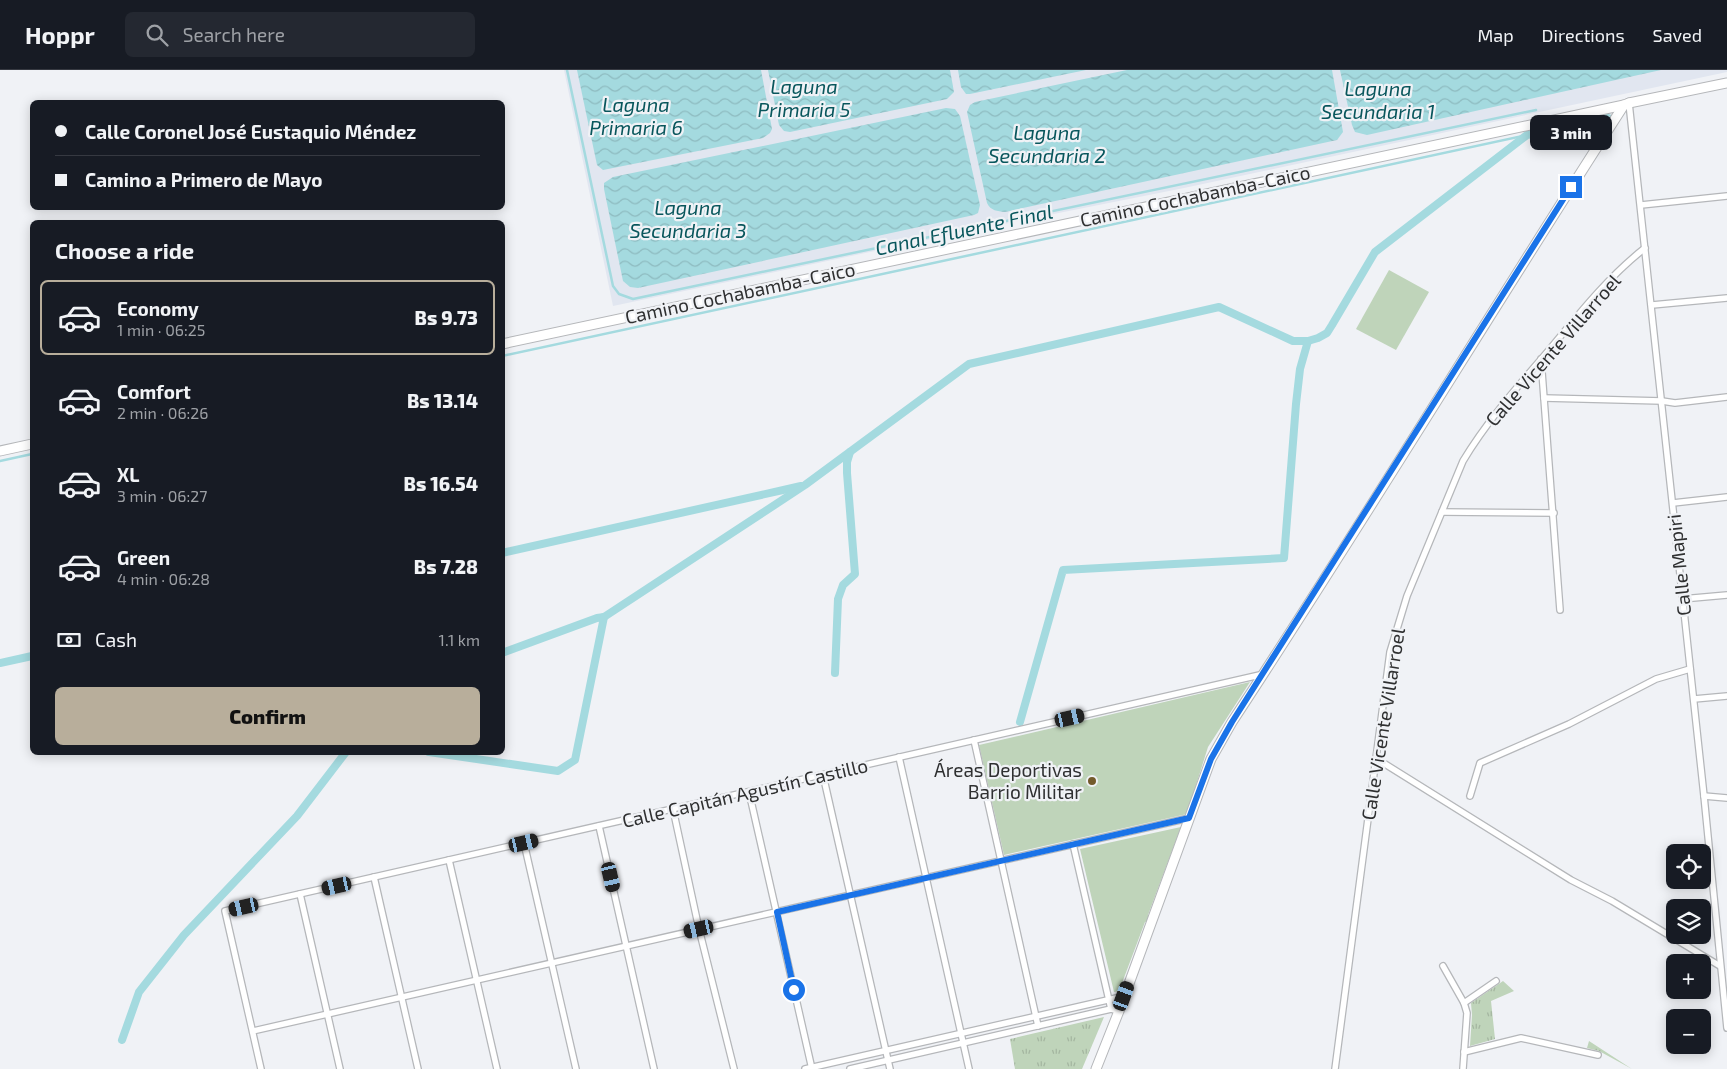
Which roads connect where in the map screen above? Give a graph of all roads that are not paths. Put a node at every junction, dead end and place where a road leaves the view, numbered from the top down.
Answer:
1 (1727, 83) edge
2 (1626, 104) junction
3 (1727, 196) edge
4 (1641, 205) junction
5 (1645, 248) junction
6 (1727, 298) edge
7 (1652, 305) junction
8 (505, 343) edge
9 (1541, 359) junction
10 (1727, 397) edge
11 (1544, 398) junction
12 (1662, 401) junction
13 (30, 444) edge
14 (0, 451) edge
15 (1727, 497) edge
16 (1673, 503) junction
17 (1442, 512) junction
18 (1554, 513) junction
19 (1727, 595) edge
20 (1682, 599) junction
21 (1560, 610) dead end
22 (1690, 670) junction
23 (1264, 674) junction
24 (1727, 696) edge
25 (1694, 699) junction
26 (974, 740) junction
27 (899, 758) junction
28 (1377, 759) junction
29 (824, 775) junction
30 (749, 792) junction
31 (1470, 796) dead end
32 (1704, 796) junction
33 (1727, 798) edge
34 (673, 809) junction
35 (1189, 818) junction
36 (599, 826) junction
37 (524, 843) junction
38 (1073, 844) junction
39 (450, 860) junction
40 (1000, 860) junction
41 (374, 877) junction
42 (926, 878) junction
43 (300, 894) junction
44 (851, 895) junction
45 (777, 912) junction
46 (699, 929) junction
47 (626, 946) junction
48 (552, 963) junction
49 (1443, 966) dead end
50 (1720, 966) junction
51 (477, 980) junction
52 (1496, 981) dead end
53 (1124, 996) junction
54 (402, 998) junction
55 (1109, 999) junction
56 (1464, 1003) junction
57 (1115, 1010) junction
58 (328, 1014) junction
59 (1035, 1016) junction
60 (1038, 1026) junction
61 (1727, 1028) edge
62 (253, 1032) junction
63 (961, 1033) junction
64 (963, 1043) junction
65 (886, 1050) junction
66 (1464, 1052) junction
67 (1598, 1054) dead end
68 (888, 1060) junction
69 (812, 1068) edge
70 (262, 1069) edge
71 (340, 1069) edge
72 (418, 1069) edge
73 (497, 1069) edge
74 (576, 1069) edge
75 (654, 1069) edge
76 (734, 1069) edge
77 (805, 1069) edge
78 (850, 1069) edge
79 (890, 1069) edge
80 (969, 1069) edge
81 (1096, 1069) edge
82 (1335, 1069) edge
83 (1463, 1069) edge

1 - 2 main road, Camino Cochabamba-Caico
2 - 4 street, Calle Mapiri
2 - 8 main road, Camino Cochabamba-Caico
2 - 23 main road
3 - 4 street
4 - 5 street, Calle Mapiri
5 - 7 street, Calle Mapiri
5 - 9 street, Calle Vicente Villarroel
6 - 7 street
7 - 12 street, Calle Mapiri
9 - 11 street
9 - 17 street, Calle Vicente Villarroel
10 - 12 street
11 - 12 street
11 - 18 street
12 - 16 street, Calle Mapiri
13 - 14 main road
15 - 16 street
16 - 20 street, Calle Mapiri
17 - 18 street
17 - 28 street, Calle Vicente Villarroel
18 - 21 street
19 - 20 street
20 - 22 street, Calle Mapiri
22 - 25 street, Calle Mapiri
22 - 31 street
23 - 26 street, Calle Capitán Agustín Castillo
23 - 35 main road
24 - 25 street
25 - 32 street, Calle Mapiri
26 - 27 street, Calle Capitán Agustín Castillo
26 - 40 street
27 - 29 street, Calle Capitán Agustín Castillo
27 - 42 street
28 - 50 street
28 - 82 street, Calle Vicente Villarroel
29 - 30 street, Calle Capitán Agustín Castillo
29 - 44 street
30 - 34 street, Calle Capitán Agustín Castillo
30 - 45 street
32 - 33 street
32 - 50 street, Calle Mapiri
34 - 36 street, Calle Capitán Agustín Castillo
34 - 46 street
35 - 38 street
35 - 53 main road
36 - 37 street, Calle Capitán Agustín Castillo
36 - 47 street
37 - 39 street, Calle Capitán Agustín Castillo
37 - 48 street
38 - 40 street
38 - 55 street
39 - 41 street, Calle Capitán Agustín Castillo
39 - 51 street
40 - 42 street
40 - 59 street
41 - 43 street, Calle Capitán Agustín Castillo
41 - 54 street
42 - 44 street
42 - 63 street
43 - 58 street
43 - 62 street, Calle Capitán Agustín Castillo
44 - 45 street
44 - 65 street
45 - 46 street
45 - 69 street
46 - 47 street
46 - 76 street
47 - 48 street
47 - 75 street
48 - 51 street
48 - 74 street
49 - 56 street
50 - 61 street, Calle Mapiri
51 - 54 street
51 - 73 street
52 - 56 street
53 - 55 street
53 - 57 main road
54 - 58 street
54 - 72 street
55 - 57 street
55 - 59 street
56 - 66 street
57 - 60 street
57 - 81 main road
58 - 62 street
58 - 71 street
59 - 60 street
59 - 63 street
60 - 64 street
62 - 70 street
63 - 64 street
63 - 65 street
64 - 68 street
64 - 80 street
65 - 68 street
65 - 69 street
66 - 67 street
66 - 83 street
68 - 78 street
68 - 79 street
69 - 77 street

